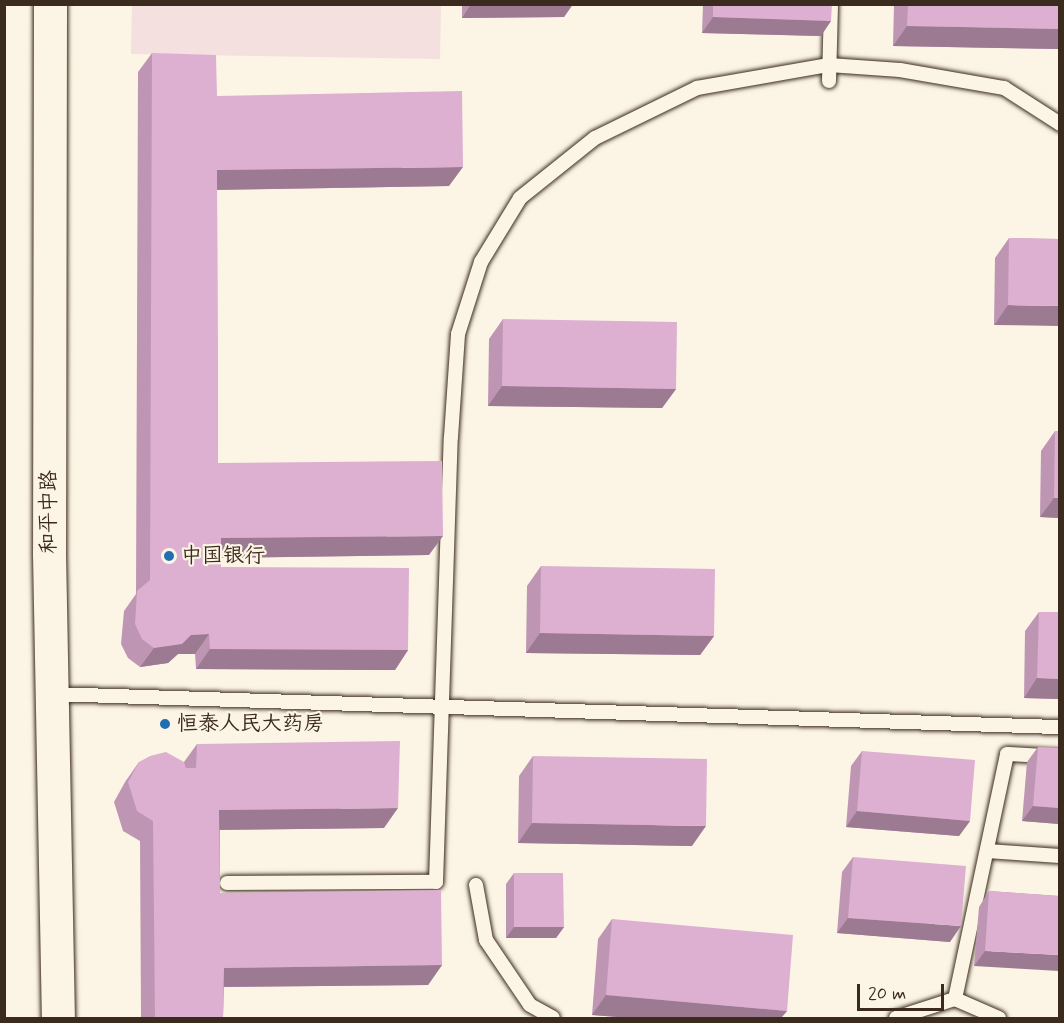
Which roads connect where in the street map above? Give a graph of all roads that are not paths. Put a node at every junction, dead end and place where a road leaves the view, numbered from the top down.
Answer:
1 (50, 4) edge
2 (831, 4) edge
3 (830, 65) junction
4 (829, 81) dead end
5 (1059, 124) edge
6 (52, 694) junction
7 (443, 707) junction
8 (1059, 727) edge
9 (1059, 757) edge
10 (987, 851) junction
11 (1059, 856) edge
12 (227, 883) dead end
13 (476, 885) dead end
14 (955, 999) junction
15 (58, 1018) edge
16 (553, 1018) edge
17 (896, 1018) edge
18 (999, 1018) edge

1 - 6 main road, 和平中路
2 - 3 lane
3 - 4 lane
3 - 5 lane
3 - 7 lane
6 - 7 lane
6 - 15 main road, 和平中路
7 - 8 lane
7 - 12 lane
9 - 10 lane
10 - 11 lane
10 - 14 lane
13 - 16 lane
14 - 17 lane
14 - 18 lane

